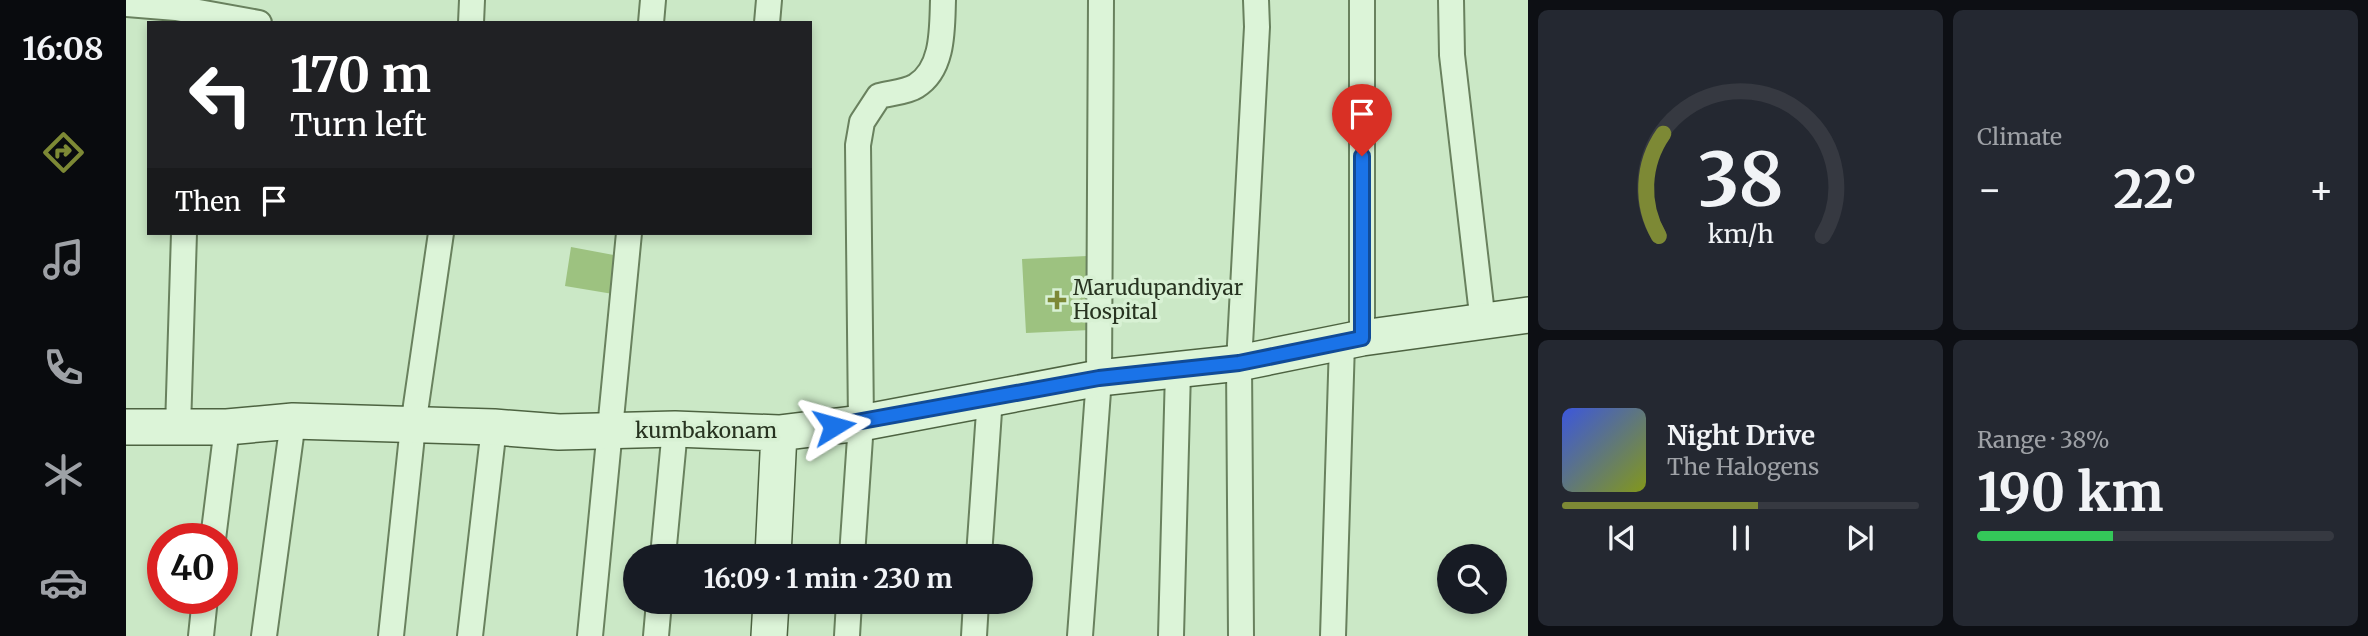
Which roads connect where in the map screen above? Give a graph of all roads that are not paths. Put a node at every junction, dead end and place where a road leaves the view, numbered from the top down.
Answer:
1 (472, 0) edge
2 (653, 0) edge
3 (769, 0) edge
4 (943, 0) edge
5 (1101, 0) edge
6 (1256, 0) edge
7 (1362, 0) edge
8 (1451, 0) edge
9 (126, 4) edge
10 (197, 17) edge
11 (238, 21) edge
12 (471, 21) edge
13 (651, 21) edge
14 (767, 21) edge
15 (184, 235) edge
16 (441, 235) edge
17 (629, 235) edge
18 (1528, 315) edge
19 (1483, 323) junction
20 (1352, 340) junction
21 (1239, 363) junction
22 (1178, 371) junction
23 (1099, 378) junction
24 (989, 397) junction
25 (293, 421) junction
26 (861, 423) junction
27 (413, 426) junction
28 (126, 427) edge
29 (227, 427) junction
30 (494, 427) junction
31 (178, 428) junction
32 (675, 429) junction
33 (609, 432) junction
34 (779, 433) junction
35 (215, 523) edge
36 (664, 544) edge
37 (774, 544) edge
38 (853, 544) edge
39 (980, 544) edge
40 (203, 614) edge
41 (658, 614) edge
42 (770, 614) edge
43 (848, 614) edge
44 (975, 614) edge
45 (201, 636) edge
46 (264, 636) edge
47 (391, 636) edge
48 (470, 636) edge
49 (590, 636) edge
50 (656, 636) edge
51 (769, 636) edge
52 (847, 636) edge
53 (974, 636) edge
54 (1080, 636) edge
55 (1171, 636) edge
56 (1241, 636) edge
57 (1333, 636) edge

1 - 12 street
2 - 13 street
3 - 14 street
4 - 26 street
5 - 23 street
6 - 21 street
7 - 20 street
8 - 19 street
9 - 10 street
10 - 11 street
15 - 31 street
16 - 27 street
17 - 33 street
18 - 19 street, kumbakonam
19 - 20 street, kumbakonam
20 - 21 street, kumbakonam
20 - 57 street
21 - 22 street, kumbakonam
21 - 56 street
22 - 23 street, kumbakonam
22 - 55 street
23 - 24 street, kumbakonam
23 - 54 street
24 - 26 street, kumbakonam
24 - 39 street
25 - 27 street, kumbakonam
25 - 29 street, kumbakonam
25 - 46 street
26 - 34 street, kumbakonam
26 - 38 street
27 - 30 street, kumbakonam
27 - 47 street
28 - 31 street, kumbakonam
29 - 31 street, kumbakonam
29 - 35 street
30 - 33 street, kumbakonam
30 - 48 street
32 - 33 street, kumbakonam
32 - 34 street, kumbakonam
32 - 36 street
33 - 49 street
34 - 37 street
40 - 45 street
41 - 50 street
42 - 51 street
43 - 52 street
44 - 53 street

